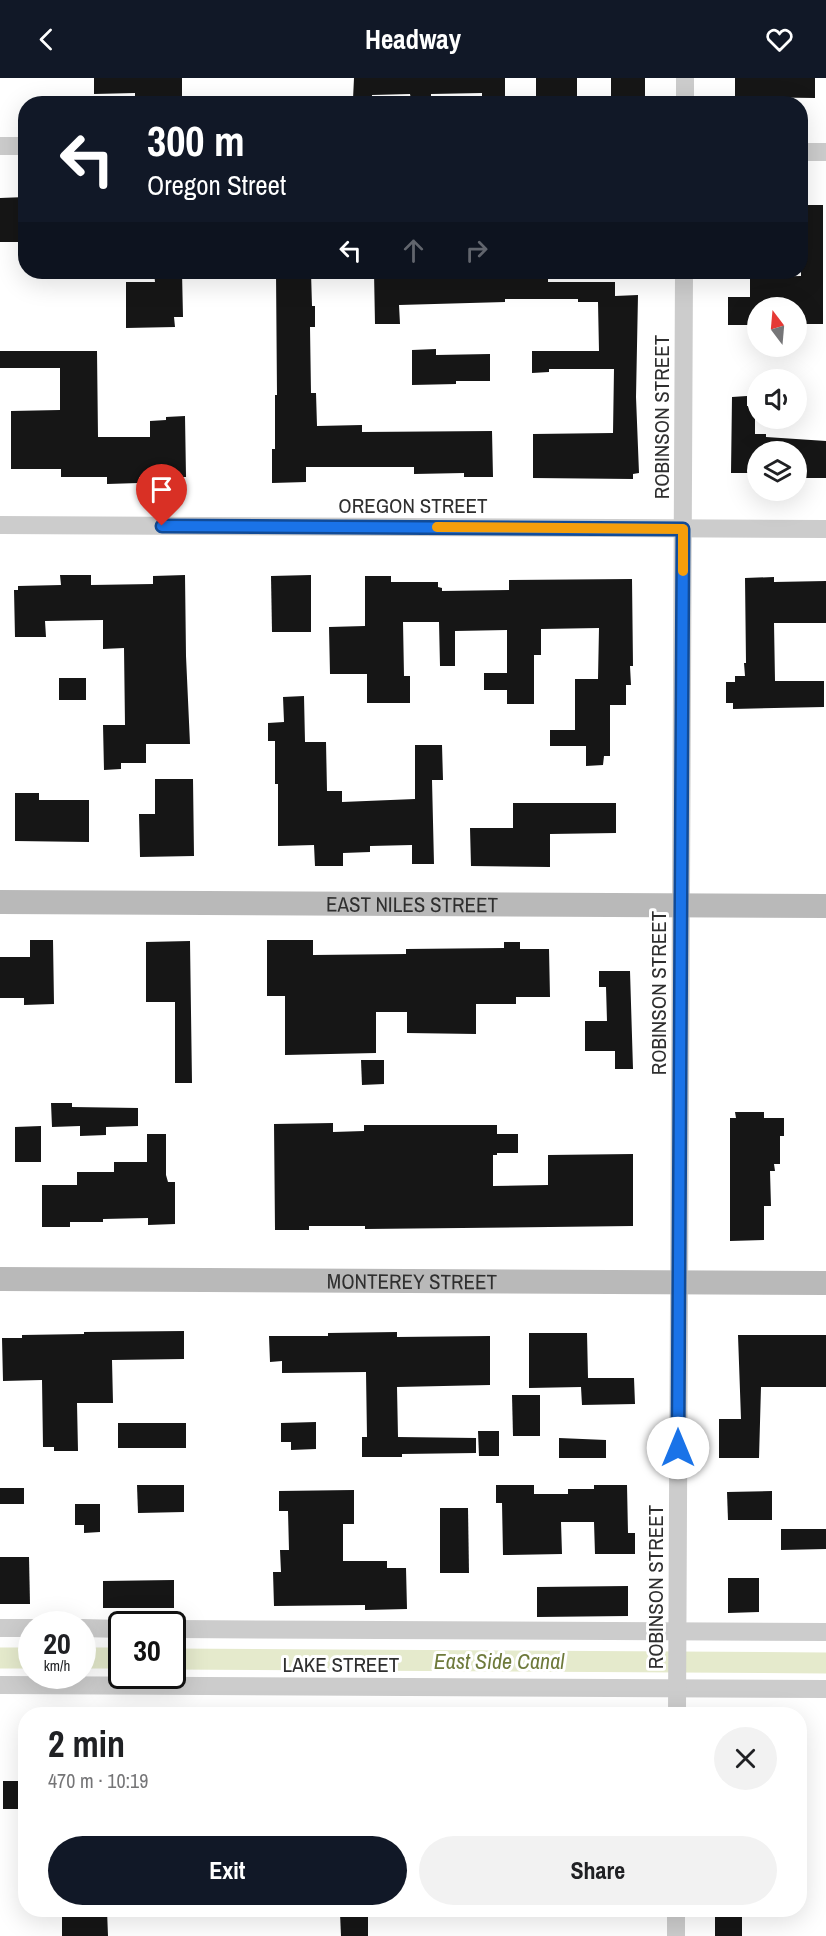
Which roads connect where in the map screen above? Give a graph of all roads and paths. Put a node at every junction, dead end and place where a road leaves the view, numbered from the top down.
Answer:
1 (685, 78) edge
2 (685, 96) edge
3 (0, 146) edge
4 (18, 146) edge
5 (808, 152) edge
6 (826, 152) edge
7 (684, 279) edge
8 (0, 525) edge
9 (683, 529) junction
10 (826, 530) edge
11 (0, 902) edge
12 (681, 905) junction
13 (826, 906) edge
14 (0, 1279) edge
15 (679, 1282) junction
16 (826, 1283) edge
17 (0, 1628) edge
18 (18, 1628) edge
19 (186, 1629) edge
20 (677, 1632) junction
21 (826, 1632) edge
22 (0, 1684) edge
23 (677, 1688) junction
24 (826, 1689) edge
25 (677, 1707) edge
26 (676, 1917) edge
27 (676, 1936) edge

1 - 2 street
3 - 4 street
5 - 6 street
7 - 9 street, ROBINSON STREET
8 - 9 street, OREGON STREET
9 - 10 street, OREGON STREET
9 - 12 street, ROBINSON STREET
11 - 12 main road, EAST NILES STREET
12 - 13 main road, EAST NILES STREET
12 - 15 street, ROBINSON STREET
14 - 15 main road, MONTEREY STREET
15 - 16 main road, MONTEREY STREET
15 - 20 street, ROBINSON STREET
17 - 18 street
19 - 20 street, LAKE STREET
20 - 21 street, LAKE STREET
20 - 23 street, ROBINSON STREET
22 - 23 street, LAKE STREET
23 - 24 street, LAKE STREET
23 - 25 street, ROBINSON STREET
26 - 27 street

